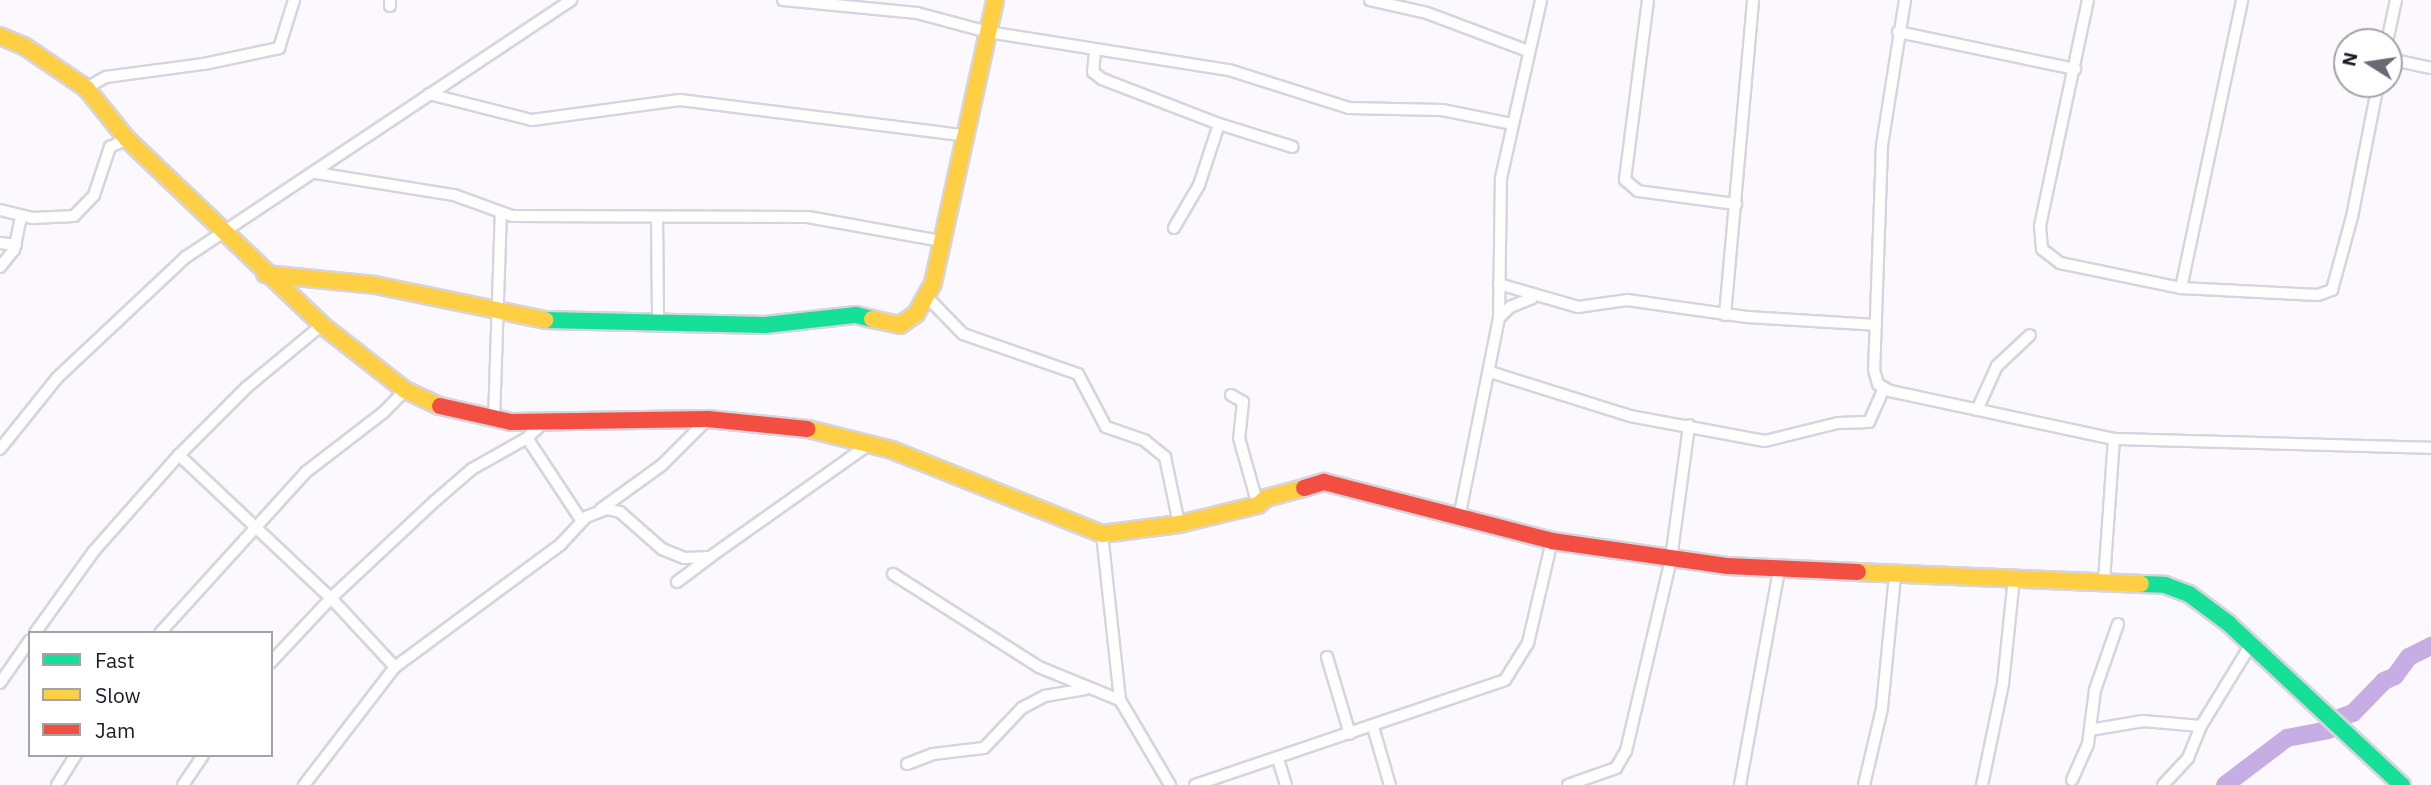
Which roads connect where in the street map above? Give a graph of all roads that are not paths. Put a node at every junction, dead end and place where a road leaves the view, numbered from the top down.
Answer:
1 (293, 0) edge
2 (571, 0) edge
3 (783, 0) edge
4 (995, 0) edge
5 (1370, 0) edge
6 (1430, 0) edge
7 (1541, 0) edge
8 (1648, 0) edge
9 (1753, 0) edge
10 (1905, 0) edge
11 (2088, 0) edge
12 (2242, 0) edge
13 (2396, 0) edge
14 (1427, 13) junction
15 (2389, 28) edge
16 (988, 32) junction
17 (1898, 32) junction
18 (0, 36) edge
19 (1095, 51) junction
20 (1528, 51) junction
21 (2403, 63) edge
22 (2431, 68) edge
23 (2075, 69) junction
24 (86, 88) junction
25 (429, 94) junction
26 (2375, 98) edge
27 (1219, 124) junction
28 (1512, 124) junction
29 (963, 135) junction
30 (127, 139) junction
31 (1293, 147) dead end
32 (316, 173) junction
33 (1736, 204) junction
34 (0, 210) edge
35 (501, 215) junction
36 (21, 216) junction
37 (657, 218) junction
38 (1174, 228) dead end
39 (224, 233) junction
40 (942, 242) junction
41 (0, 243) edge
42 (16, 245) junction
43 (0, 267) edge
44 (265, 274) junction
45 (1499, 284) junction
46 (2181, 288) junction
47 (1538, 296) junction
48 (927, 297) junction
49 (501, 315) junction
50 (1725, 315) junction
51 (1499, 318) junction
52 (657, 322) junction
53 (322, 325) junction
54 (1876, 325) junction
55 (2030, 335) dead end
56 (1490, 372) junction
57 (1884, 389) junction
58 (405, 390) junction
59 (1231, 395) dead end
60 (1977, 410) junction
61 (708, 419) junction
62 (494, 420) junction
63 (544, 422) junction
64 (1689, 425) junction
65 (527, 438) junction
66 (2114, 439) junction
67 (871, 443) junction
68 (2431, 448) edge
69 (0, 449) edge
70 (179, 455) junction
71 (1258, 505) junction
72 (599, 510) junction
73 (1459, 518) junction
74 (581, 520) junction
75 (1179, 524) junction
76 (254, 528) junction
77 (1102, 534) junction
78 (1552, 541) junction
79 (710, 557) junction
80 (1671, 559) junction
81 (1779, 570) junction
82 (893, 574) dead end
83 (1895, 575) junction
84 (2014, 578) junction
85 (2104, 581) junction
86 (677, 582) dead end
87 (331, 598) junction
88 (2118, 624) dead end
89 (36, 631) edge
90 (162, 631) edge
91 (28, 643) edge
92 (2251, 644) junction
93 (1327, 657) dead end
94 (273, 660) edge
95 (395, 667) junction
96 (0, 683) edge
97 (1088, 689) junction
98 (1120, 700) junction
99 (2201, 726) junction
100 (1373, 727) junction
101 (2090, 730) junction
102 (1350, 734) junction
103 (75, 757) edge
104 (202, 757) edge
105 (1278, 759) junction
106 (907, 764) dead end
107 (2072, 780) dead end
108 (1225, 781) edge
109 (57, 785) edge
110 (183, 785) edge
111 (304, 785) edge
112 (1170, 785) edge
113 (1195, 785) edge
114 (1286, 785) edge
115 (1390, 785) edge
116 (1569, 785) edge
117 (1740, 785) edge
118 (1864, 785) edge
119 (1982, 785) edge
120 (2163, 785) edge
121 (2402, 785) edge

1 - 24 street
2 - 25 street
3 - 16 street
4 - 16 street
5 - 14 street
6 - 14 street
7 - 20 street
8 - 33 street
9 - 33 street
10 - 17 street
11 - 23 street
12 - 46 street
13 - 15 street
14 - 20 street
16 - 19 street
16 - 29 street
17 - 23 street
17 - 54 street
18 - 24 street
19 - 27 street
19 - 28 street
20 - 28 street
21 - 22 street
23 - 46 street
24 - 30 street
25 - 29 street
25 - 32 street
26 - 46 street
27 - 31 street
27 - 38 street
28 - 45 street
29 - 40 street
30 - 36 street
30 - 39 street
32 - 35 street
32 - 39 street
33 - 50 street
34 - 36 street
35 - 37 street
35 - 49 street
36 - 42 street
37 - 40 street
37 - 52 street
39 - 44 street
39 - 69 street
40 - 48 street
41 - 42 street
42 - 43 street
44 - 49 street
44 - 53 street
45 - 47 street
45 - 51 street
47 - 50 street
47 - 51 street
48 - 52 street
48 - 75 street
49 - 52 street
49 - 62 street
50 - 54 street
51 - 56 street
53 - 58 street
53 - 70 street
54 - 57 street
55 - 60 street
56 - 64 street
56 - 73 street
57 - 60 street
57 - 64 street
58 - 62 street
58 - 76 street
59 - 71 street
60 - 66 street
61 - 63 street
61 - 67 street
61 - 72 street
62 - 63 street
63 - 65 street
64 - 80 street
65 - 74 street
65 - 87 street
66 - 68 street
66 - 85 street
67 - 77 street
67 - 79 street
70 - 76 street
70 - 89 street
71 - 73 street
71 - 75 street
72 - 74 street
72 - 79 street
73 - 78 street
74 - 95 street
75 - 77 street
76 - 87 street
76 - 90 street
77 - 98 street
78 - 80 street
78 - 100 street
79 - 86 street
80 - 81 street
80 - 116 street
81 - 83 street
81 - 117 street
82 - 97 street
83 - 84 street
83 - 118 street
84 - 85 street
84 - 119 street
85 - 92 street
87 - 94 street
87 - 95 street
88 - 101 street
91 - 96 street
92 - 99 street
92 - 121 street
93 - 102 street
95 - 111 street
97 - 98 street
97 - 106 street
98 - 112 street
99 - 101 street
99 - 120 street
100 - 102 street
100 - 115 street
101 - 107 street
102 - 105 street
103 - 109 street
104 - 110 street
105 - 108 street
105 - 114 street
108 - 113 street

